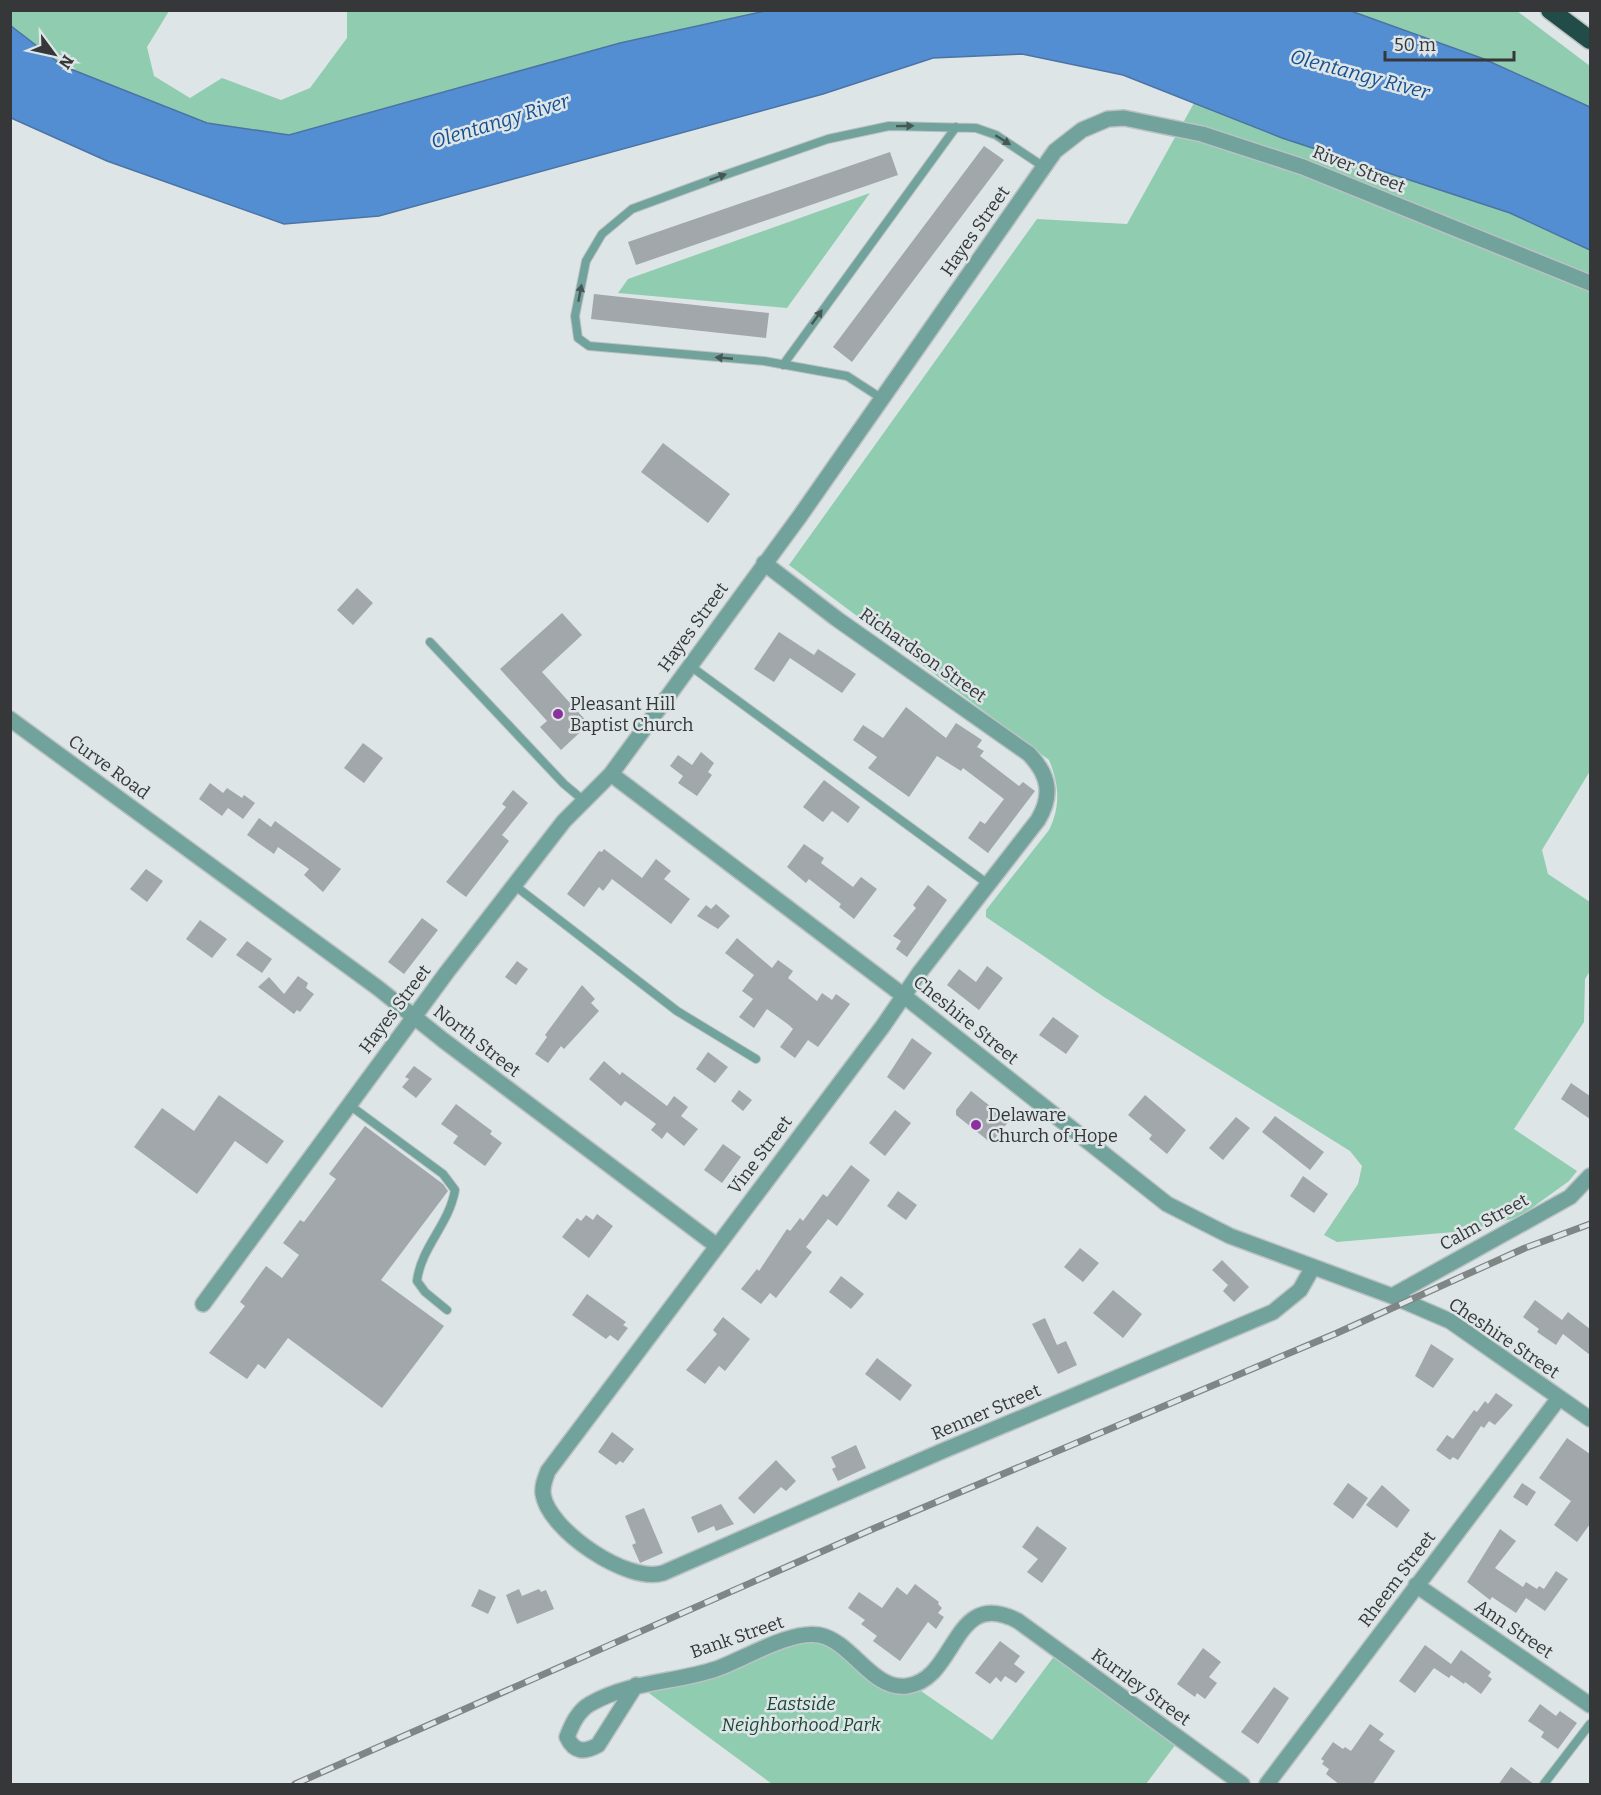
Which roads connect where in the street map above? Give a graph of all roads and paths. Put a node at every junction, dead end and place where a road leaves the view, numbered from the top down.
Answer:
1 (1550, 10) edge
2 (1590, 40) edge
3 (1105, 120) joint
4 (957, 127) junction
5 (1044, 167) junction
6 (1590, 283) edge
7 (783, 364) junction
8 (881, 398) junction
9 (764, 563) junction
10 (430, 642) dead end
11 (689, 665) junction
12 (10, 719) edge
13 (611, 774) junction
14 (1048, 787) joint
15 (583, 800) junction
16 (185, 846) joint
17 (988, 884) junction
18 (514, 885) junction
19 (904, 996) junction
20 (413, 1016) junction
21 (756, 1059) dead end
22 (348, 1104) junction
23 (1590, 1176) edge
24 (717, 1246) junction
25 (1313, 1267) junction
26 (1392, 1296) junction
27 (203, 1304) dead end
28 (447, 1310) dead end
29 (1559, 1398) junction
30 (1590, 1419) edge
31 (584, 1543) joint
32 (1416, 1585) junction
33 (819, 1635) joint
34 (636, 1684) junction
35 (1590, 1705) edge
36 (1590, 1724) edge
37 (1242, 1785) edge
38 (1267, 1785) edge
39 (1544, 1785) edge

1 - 2 highway
3 - 5 street, Hayes Street
3 - 6 street, River Street
4 -> 5 lane
7 -> 4 lane
7 -> 4 lane
5 - 8 street, Hayes Street
7 - 8 lane
8 - 9 street, Hayes Street
9 - 11 street, Hayes Street
9 - 14 street, Richardson Street
10 - 15 lane
11 - 13 street, Hayes Street
11 - 17 lane
12 - 16 street, Curve Road
13 - 15 street, Hayes Street
13 - 19 street, Cheshire Street
14 - 17 street, Vine Street
15 - 18 street, Hayes Street
16 - 20 street, North Street
17 - 19 street, Vine Street
18 - 20 street, Hayes Street
18 - 21 lane
19 - 24 street, Vine Street
19 - 25 street, Cheshire Street
20 - 22 street, Hayes Street
20 - 24 street, North Street
22 - 27 street, Hayes Street
22 - 28 lane
23 - 26 street, Calm Street
24 - 31 street, Vine Street
25 - 26 street
25 - 31 street, Renner Street
26 - 29 street, Cheshire Street
29 - 30 street, Cheshire Street
29 - 32 street, Rheem Street
32 - 35 street, Ann Street
32 - 38 street, Rheem Street
33 - 34 street, Bank Street
33 - 37 street, Kurrley Street
34 - 34 street, Bank Street
36 - 39 lane

